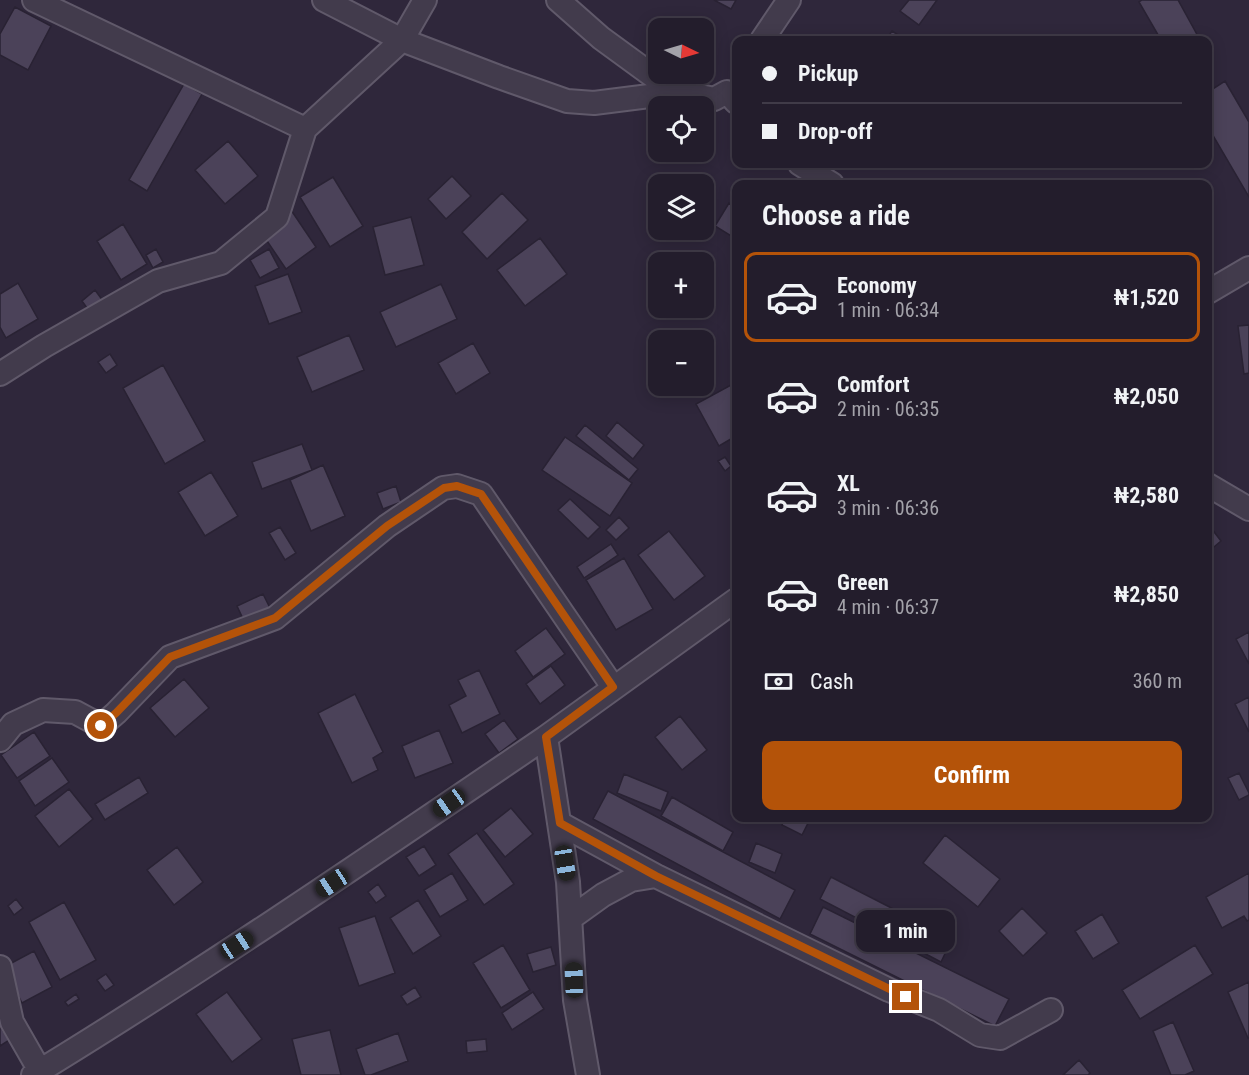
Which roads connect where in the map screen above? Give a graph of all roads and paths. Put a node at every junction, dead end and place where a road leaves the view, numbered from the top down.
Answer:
1 (34, 0) edge
2 (324, 0) edge
3 (425, 0) edge
4 (558, 0) edge
5 (789, 0) edge
6 (765, 36) edge
7 (402, 40) junction
8 (732, 91) edge
9 (681, 92) junction
10 (304, 129) junction
11 (806, 168) edge
12 (826, 180) edge
13 (1249, 268) edge
14 (1212, 290) edge
15 (0, 374) edge
16 (1212, 487) edge
17 (1249, 509) edge
18 (732, 603) edge
19 (613, 687) junction
20 (546, 737) junction
21 (0, 740) edge
22 (560, 823) junction
23 (656, 876) junction
24 (571, 918) junction
25 (0, 967) edge
26 (1051, 1010) dead end
27 (37, 1073) edge
28 (588, 1075) edge

1 - 10 street
2 - 7 street
3 - 7 street
4 - 9 street
5 - 6 street
7 - 9 street
7 - 10 street
8 - 9 street
10 - 15 street
11 - 12 street
13 - 14 street
16 - 17 street
18 - 19 street
19 - 20 street
19 - 21 street
20 - 22 street
20 - 27 street
22 - 23 street
22 - 24 street
23 - 24 street
23 - 26 street
24 - 28 street
25 - 27 street

